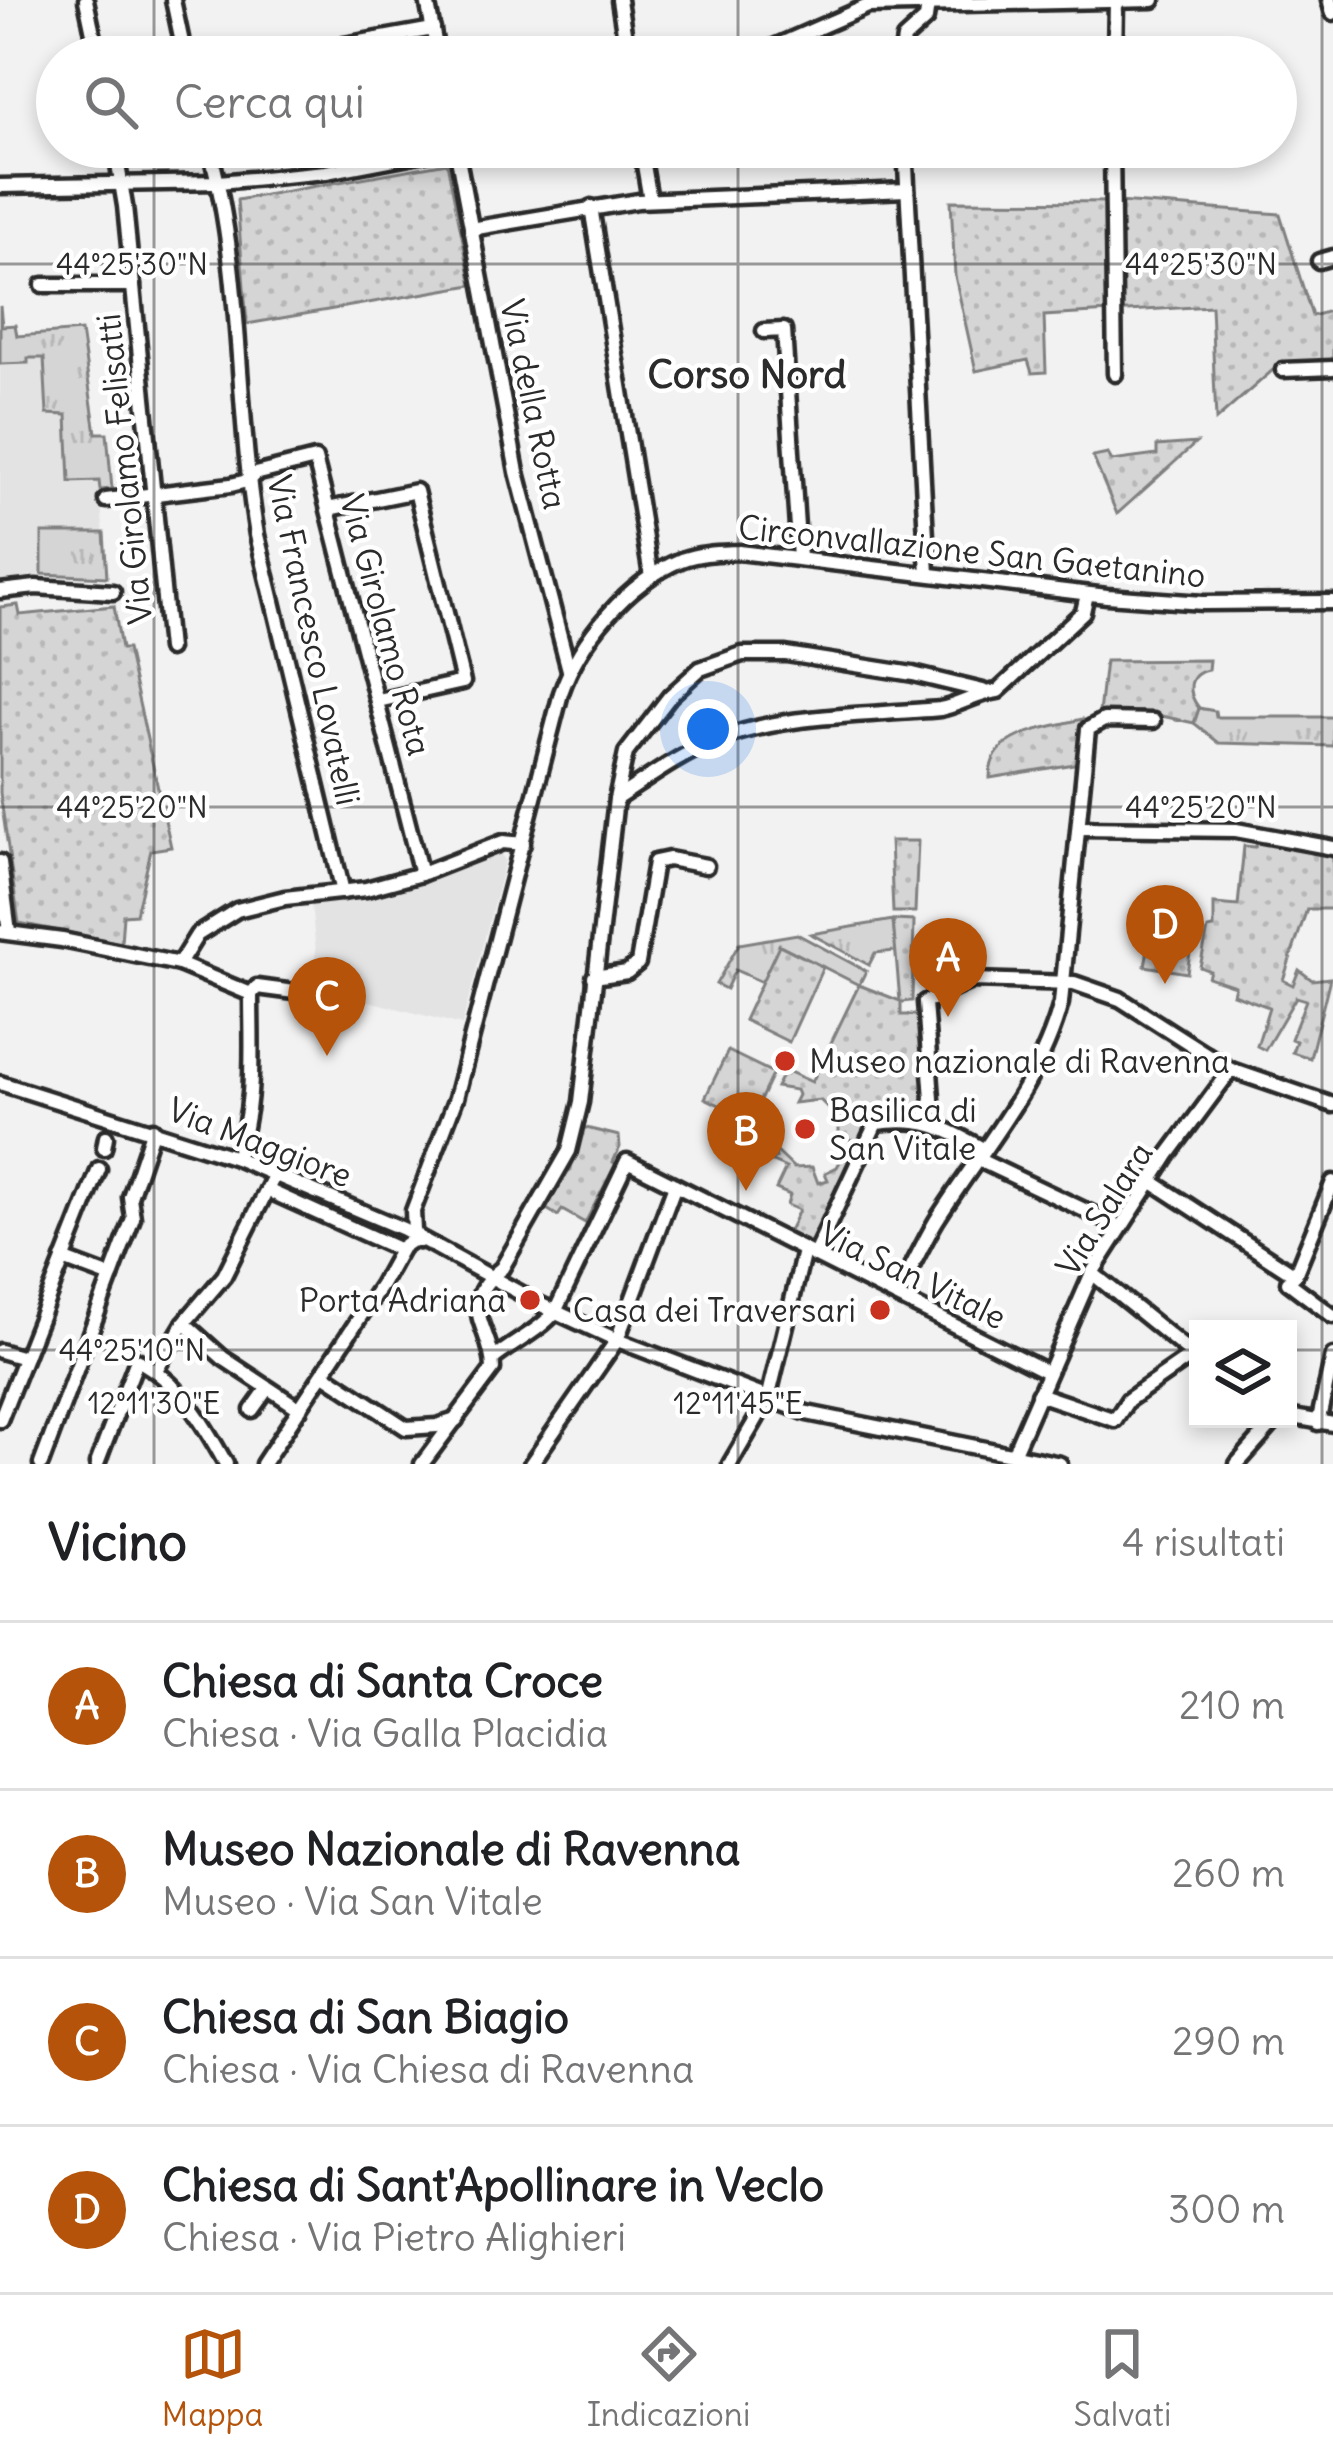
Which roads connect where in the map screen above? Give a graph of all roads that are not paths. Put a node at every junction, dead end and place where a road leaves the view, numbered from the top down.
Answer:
1 (86, 0) edge
2 (173, 0) edge
3 (427, 0) edge
4 (620, 0) edge
5 (1153, 0) edge
6 (1329, 0) edge
7 (1116, 1) edge
8 (928, 4) junction
9 (1333, 13) edge
10 (433, 29) junction
11 (94, 36) edge
12 (181, 36) edge
13 (394, 36) edge
14 (434, 36) edge
15 (625, 36) edge
16 (799, 36) edge
17 (907, 36) edge
18 (1115, 36) edge
19 (119, 168) edge
20 (215, 168) edge
21 (347, 168) edge
22 (460, 168) edge
23 (644, 168) edge
24 (906, 168) edge
25 (1112, 168) edge
26 (219, 182) junction
27 (0, 186) edge
28 (122, 186) junction
29 (908, 190) junction
30 (650, 200) junction
31 (591, 207) junction
32 (471, 229) junction
33 (43, 285) dead end
34 (133, 285) junction
35 (764, 332) dead end
36 (1333, 368) edge
37 (1282, 370) dead end
38 (1115, 374) dead end
39 (247, 481) junction
40 (154, 495) junction
41 (106, 500) dead end
42 (328, 509) junction
43 (799, 558) junction
44 (928, 574) junction
45 (651, 577) junction
46 (0, 592) edge
47 (113, 592) dead end
48 (1087, 595) junction
49 (1333, 602) edge
50 (169, 649) dead end
51 (569, 670) junction
52 (983, 691) junction
53 (378, 701) junction
54 (1154, 721) dead end
55 (616, 799) junction
56 (1079, 829) junction
57 (523, 844) junction
58 (1333, 848) edge
59 (0, 862) edge
60 (706, 866) dead end
61 (421, 874) junction
62 (343, 892) junction
63 (5, 932) edge
64 (178, 964) junction
65 (594, 977) junction
66 (1063, 982) junction
67 (302, 993) dead end
68 (251, 994) junction
69 (1232, 1070) junction
70 (0, 1083) edge
71 (1333, 1105) edge
72 (924, 1121) junction
73 (153, 1129) junction
74 (980, 1154) junction
75 (236, 1158) junction
76 (99, 1169) dead end
77 (274, 1174) junction
78 (1151, 1180) junction
79 (1333, 1182) edge
80 (675, 1185) junction
81 (267, 1190) junction
82 (413, 1210) junction
83 (385, 1220) junction
84 (1120, 1227) junction
85 (419, 1241) junction
86 (401, 1249) junction
87 (809, 1254) junction
88 (63, 1259) junction
89 (1092, 1274) junction
90 (1294, 1275) junction
91 (111, 1277) junction
92 (490, 1277) junction
93 (522, 1294) dead end
94 (897, 1296) junction
95 (539, 1304) dead end
96 (555, 1312) junction
97 (1333, 1316) edge
98 (184, 1323) junction
99 (616, 1340) junction
100 (0, 1351) edge
101 (1189, 1351) edge
102 (1333, 1356) edge
103 (24, 1358) junction
104 (494, 1359) junction
105 (1189, 1361) edge
106 (156, 1370) junction
107 (1047, 1372) junction
108 (324, 1374) junction
109 (267, 1389) junction
110 (1038, 1394) junction
111 (768, 1399) junction
112 (300, 1409) junction
113 (252, 1410) dead end
114 (0, 1420) edge
115 (456, 1420) junction
116 (1326, 1424) edge
117 (1268, 1428) edge
118 (1005, 1456) edge
119 (41, 1464) edge
120 (97, 1464) edge
121 (226, 1464) edge
122 (263, 1464) edge
123 (422, 1464) edge
124 (530, 1464) edge
125 (730, 1464) edge
126 (1060, 1464) edge
127 (1237, 1464) edge

1 - 11 street
2 - 12 street
3 - 10 street
4 - 15 street
5 - 7 street
6 - 9 street
7 - 8 street
7 - 18 street
8 - 16 street
8 - 17 street
10 - 13 street
10 - 14 street
19 - 28 street, Via Girolamo Felisatti
20 - 26 street, Via Francesco Lovatelli
21 - 26 street
22 - 32 street, Via della Rotta
23 - 30 street
24 - 29 street
25 - 38 street
26 - 28 street
26 - 39 street, Via Francesco Lovatelli
27 - 28 street
28 - 34 street, Via Girolamo Felisatti
29 - 30 street
29 - 44 street
30 - 31 street
31 - 32 street
31 - 45 street
32 - 51 street, Via della Rotta
33 - 34 street, Via Girolamo Felisatti
34 - 40 street, Via Girolamo Felisatti
35 - 43 street
36 - 37 street
39 - 40 street
39 - 42 street, Via Girolamo Rota
39 - 62 street, Via Francesco Lovatelli
40 - 41 street
40 - 50 street, Via Girolamo Felisatti
42 - 53 street, Via Girolamo Rota
42 - 53 street
43 - 44 street, Circonvallazione San Gaetanino
43 - 45 street, Circonvallazione San Gaetanino
44 - 48 street, Circonvallazione San Gaetanino
45 - 51 street, Circonvallazione San Gaetanino
46 - 47 street
48 - 49 street, Circonvallazione San Gaetanino
48 - 52 street
51 - 57 street, Circonvallazione San Gaetanino
52 - 55 street
52 - 55 street
53 - 61 street, Via Girolamo Rota
54 - 56 street
55 - 65 street
56 - 58 street
56 - 66 street
57 - 61 street
57 - 82 street, Circonvallazione San Gaetanino
59 - 63 street
60 - 65 street
61 - 62 street
62 - 64 street
63 - 64 street
64 - 68 street
65 - 92 street
66 - 69 street
66 - 72 street
66 - 74 street
67 - 68 street
68 - 75 street
69 - 71 street
69 - 78 street, Via Salara
70 - 73 street, Via Maggiore
72 - 74 street
72 - 87 street
73 - 75 street, Via Maggiore
73 - 91 street
74 - 84 street
74 - 94 street
75 - 77 street, Via Maggiore
76 - 88 street
77 - 81 street
77 - 83 street, Via Maggiore
78 - 84 street, Via Salara
78 - 90 street
79 - 90 street
80 - 87 street, Via San Vitale
80 - 96 street, Via San Vitale
80 - 99 street
81 - 86 street, Via Maggiore
81 - 98 street
82 - 83 street
82 - 85 street
83 - 85 street, Via Maggiore
83 - 86 street
84 - 89 street, Via Salara
85 - 86 street
85 - 92 street, Via Maggiore
86 - 108 street
87 - 94 street, Via San Vitale
87 - 111 street
88 - 91 street
88 - 103 street
89 - 101 street
89 - 107 street, Via Salara
90 - 97 street
91 - 119 street
92 - 93 street, Via Maggiore
92 - 104 street
94 - 107 street, Via San Vitale
95 - 96 street
96 - 99 street
96 - 104 street
98 - 106 street
98 - 109 street
99 - 111 street
99 - 124 street
100 - 103 street
102 - 116 street
103 - 114 street
104 - 115 street
105 - 110 street
106 - 120 street
106 - 121 street
107 - 110 street, Via Salara
108 - 112 street
108 - 115 street
109 - 112 street
109 - 113 street
110 - 118 street, Via Salara
111 - 118 street
111 - 125 street
112 - 122 street
115 - 123 street
117 - 127 street
118 - 126 street

